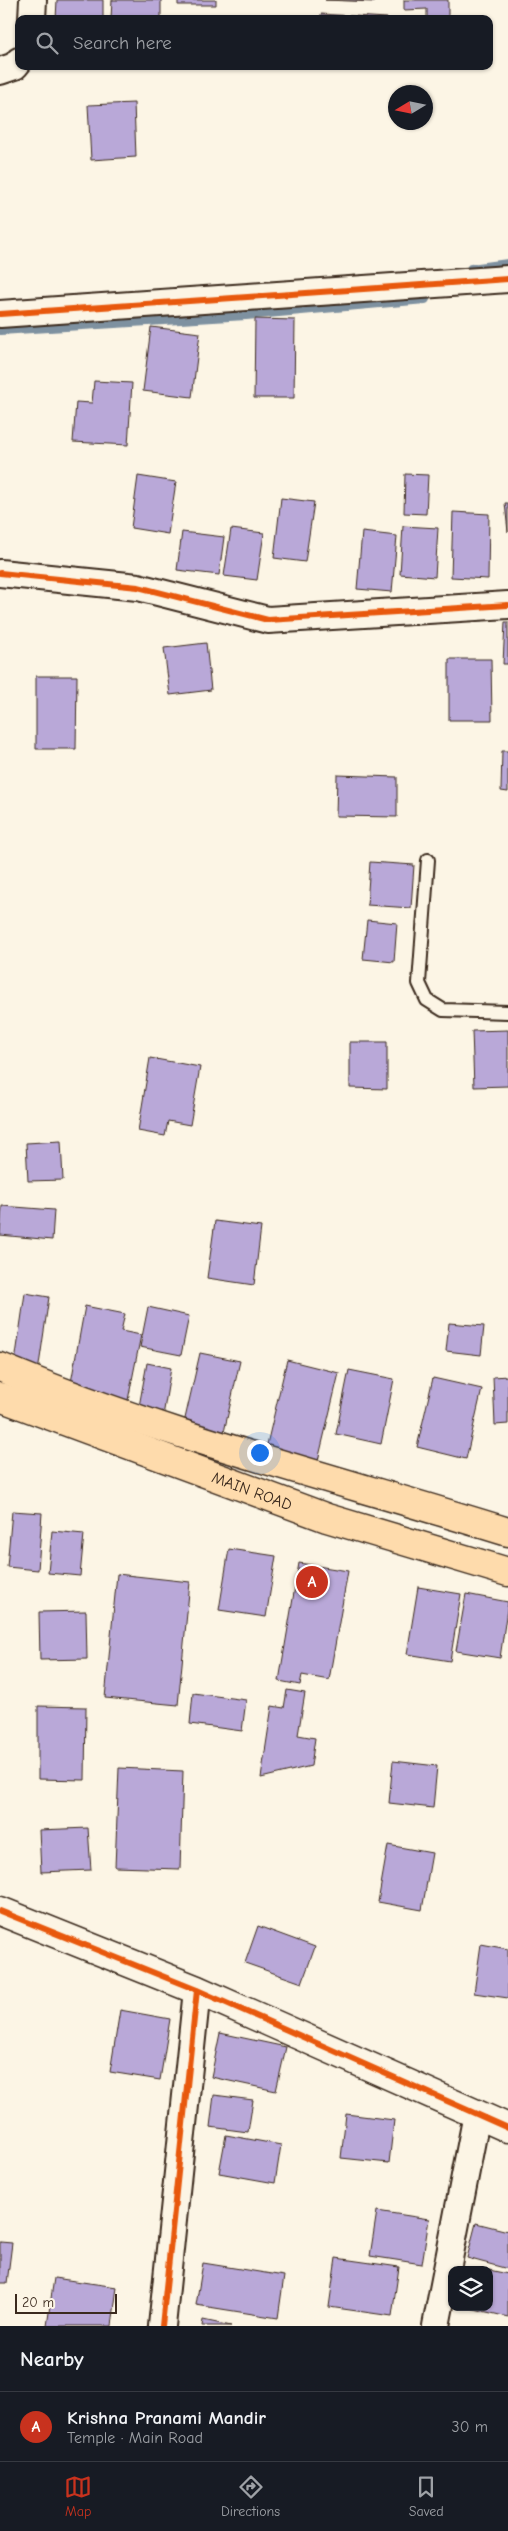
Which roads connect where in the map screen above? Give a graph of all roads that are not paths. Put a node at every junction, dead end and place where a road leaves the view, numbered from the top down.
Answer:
1 (33, 0) edge
2 (32, 15) edge
3 (15, 66) edge
4 (0, 71) edge
5 (508, 279) edge
6 (0, 314) edge
7 (0, 573) edge
8 (508, 605) edge
9 (428, 860) dead end
10 (508, 1012) edge
11 (0, 1367) edge
12 (0, 1397) edge
13 (508, 1532) edge
14 (508, 1572) edge
15 (0, 1911) edge
16 (197, 1990) junction
17 (477, 2114) junction
18 (508, 2128) edge
19 (162, 2326) edge
20 (436, 2326) edge

1 - 2 street
3 - 4 street
5 - 6 street
7 - 8 street
9 - 10 lane
11 - 13 main road, MAIN ROAD
12 - 14 main road, MAIN ROAD
15 - 16 street
16 - 17 street
16 - 19 street
17 - 18 street
17 - 20 street

